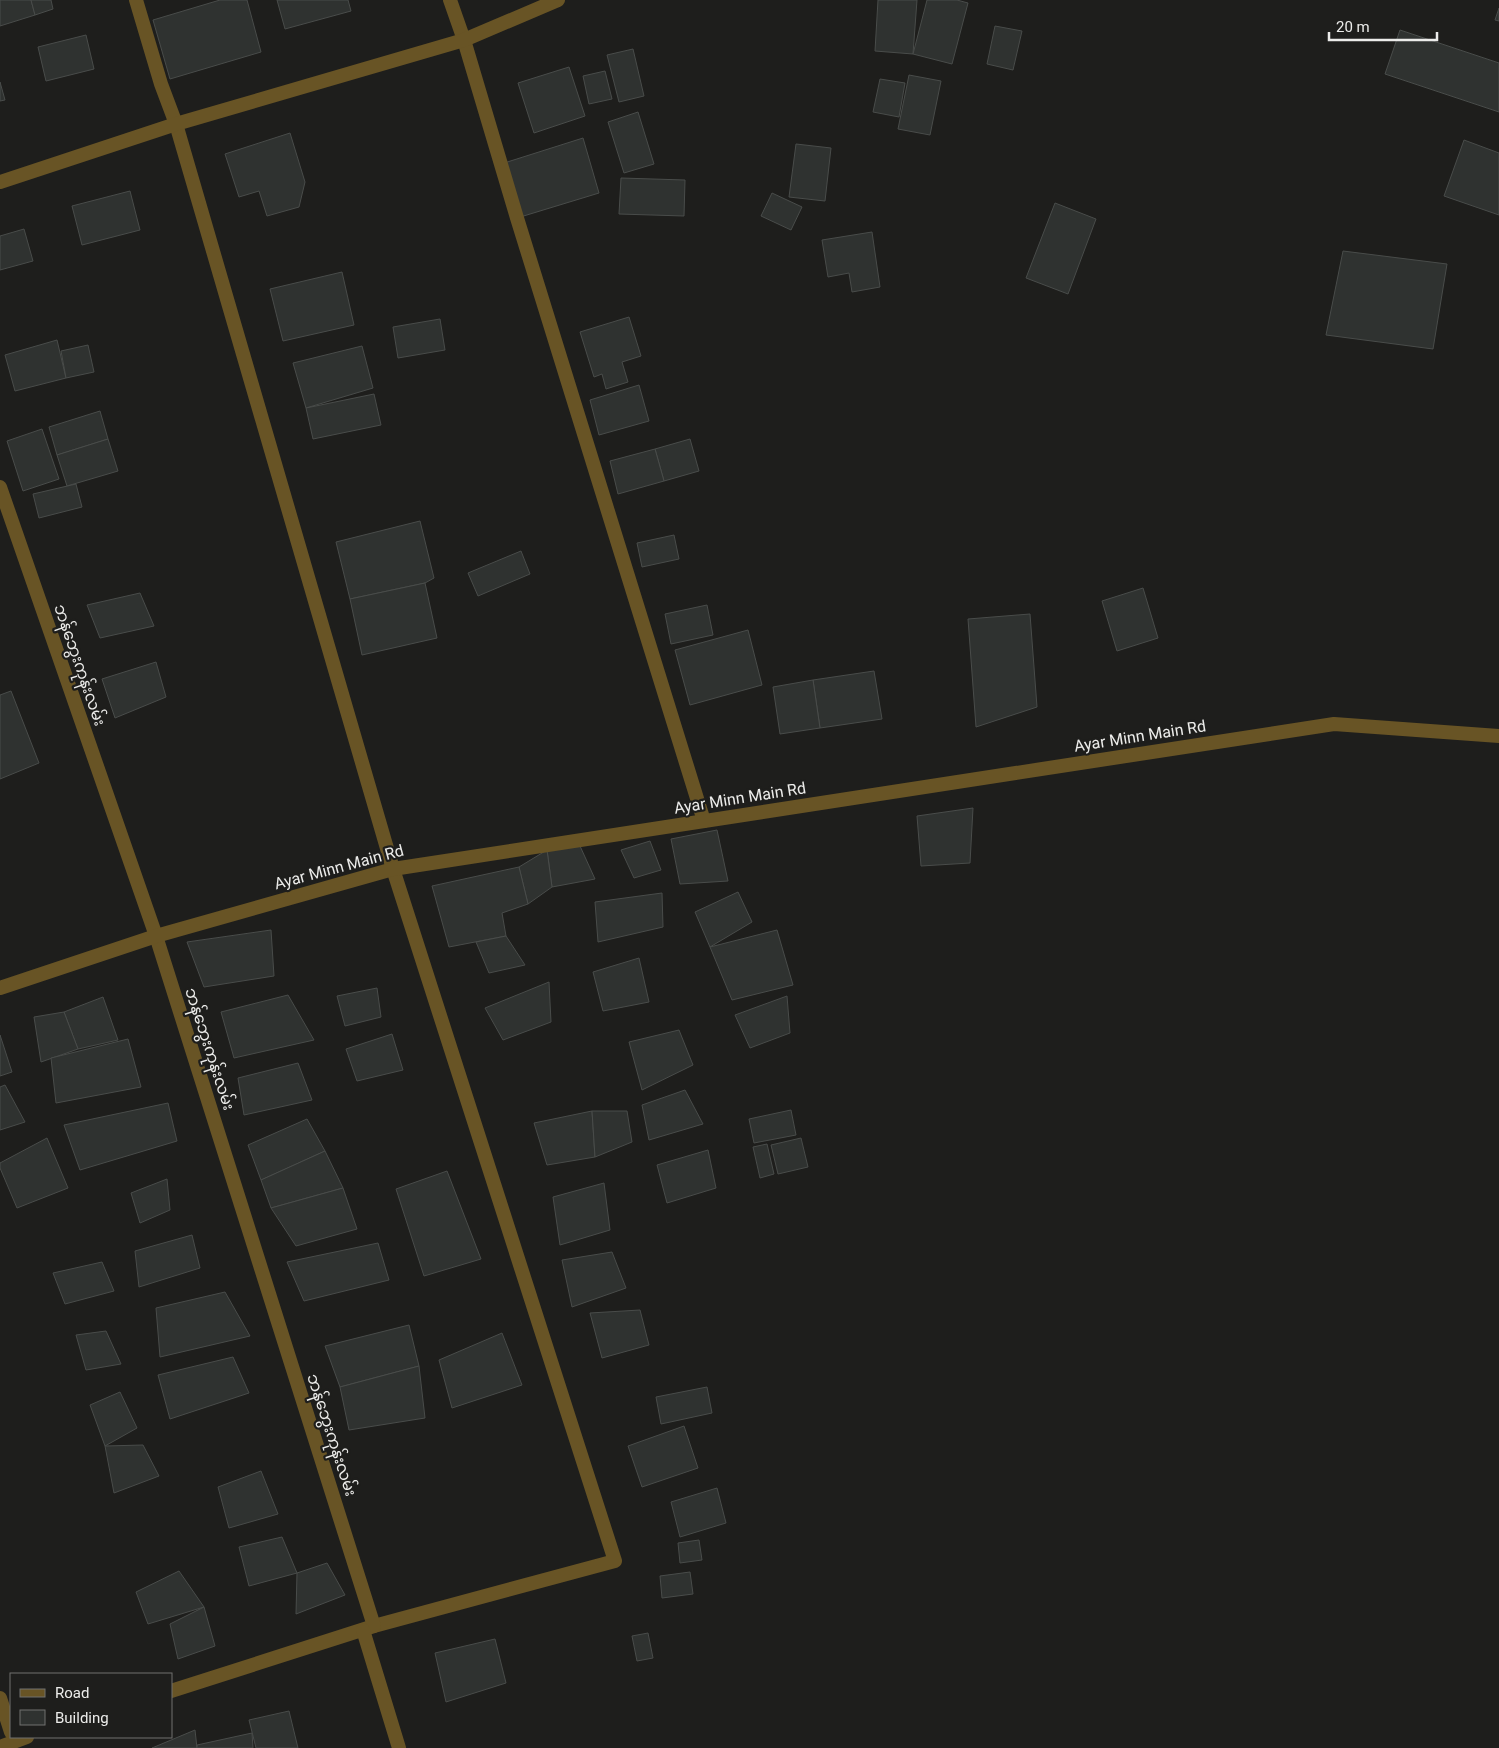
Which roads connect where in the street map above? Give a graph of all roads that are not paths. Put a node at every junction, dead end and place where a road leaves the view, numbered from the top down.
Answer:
1 (136, 0) edge
2 (450, 0) edge
3 (558, 0) edge
4 (464, 40) junction
5 (176, 124) junction
6 (0, 182) edge
7 (0, 487) edge
8 (1499, 736) edge
9 (704, 821) junction
10 (393, 869) junction
11 (156, 936) junction
12 (0, 988) edge
13 (368, 1628) junction
14 (172, 1691) edge
15 (0, 1698) edge
16 (10, 1724) edge
17 (16, 1739) edge
18 (0, 1747) edge
19 (399, 1748) edge

1 - 5 street
2 - 4 street
3 - 4 street
4 - 5 street
4 - 9 street
5 - 6 street
5 - 10 street
7 - 11 street, ဘန်ဘွေးကုန်းလမ်း
8 - 9 street, Ayar Minn Main Rd
9 - 10 street, Ayar Minn Main Rd
10 - 11 street, Ayar Minn Main Rd
10 - 13 street
11 - 12 street, Ayar Minn Main Rd
11 - 13 street, ဘန်ဘွေးကုန်းလမ်း
13 - 14 street
13 - 19 street, ဘန်ဘွေးကုန်းလမ်း
15 - 16 street
17 - 18 street

